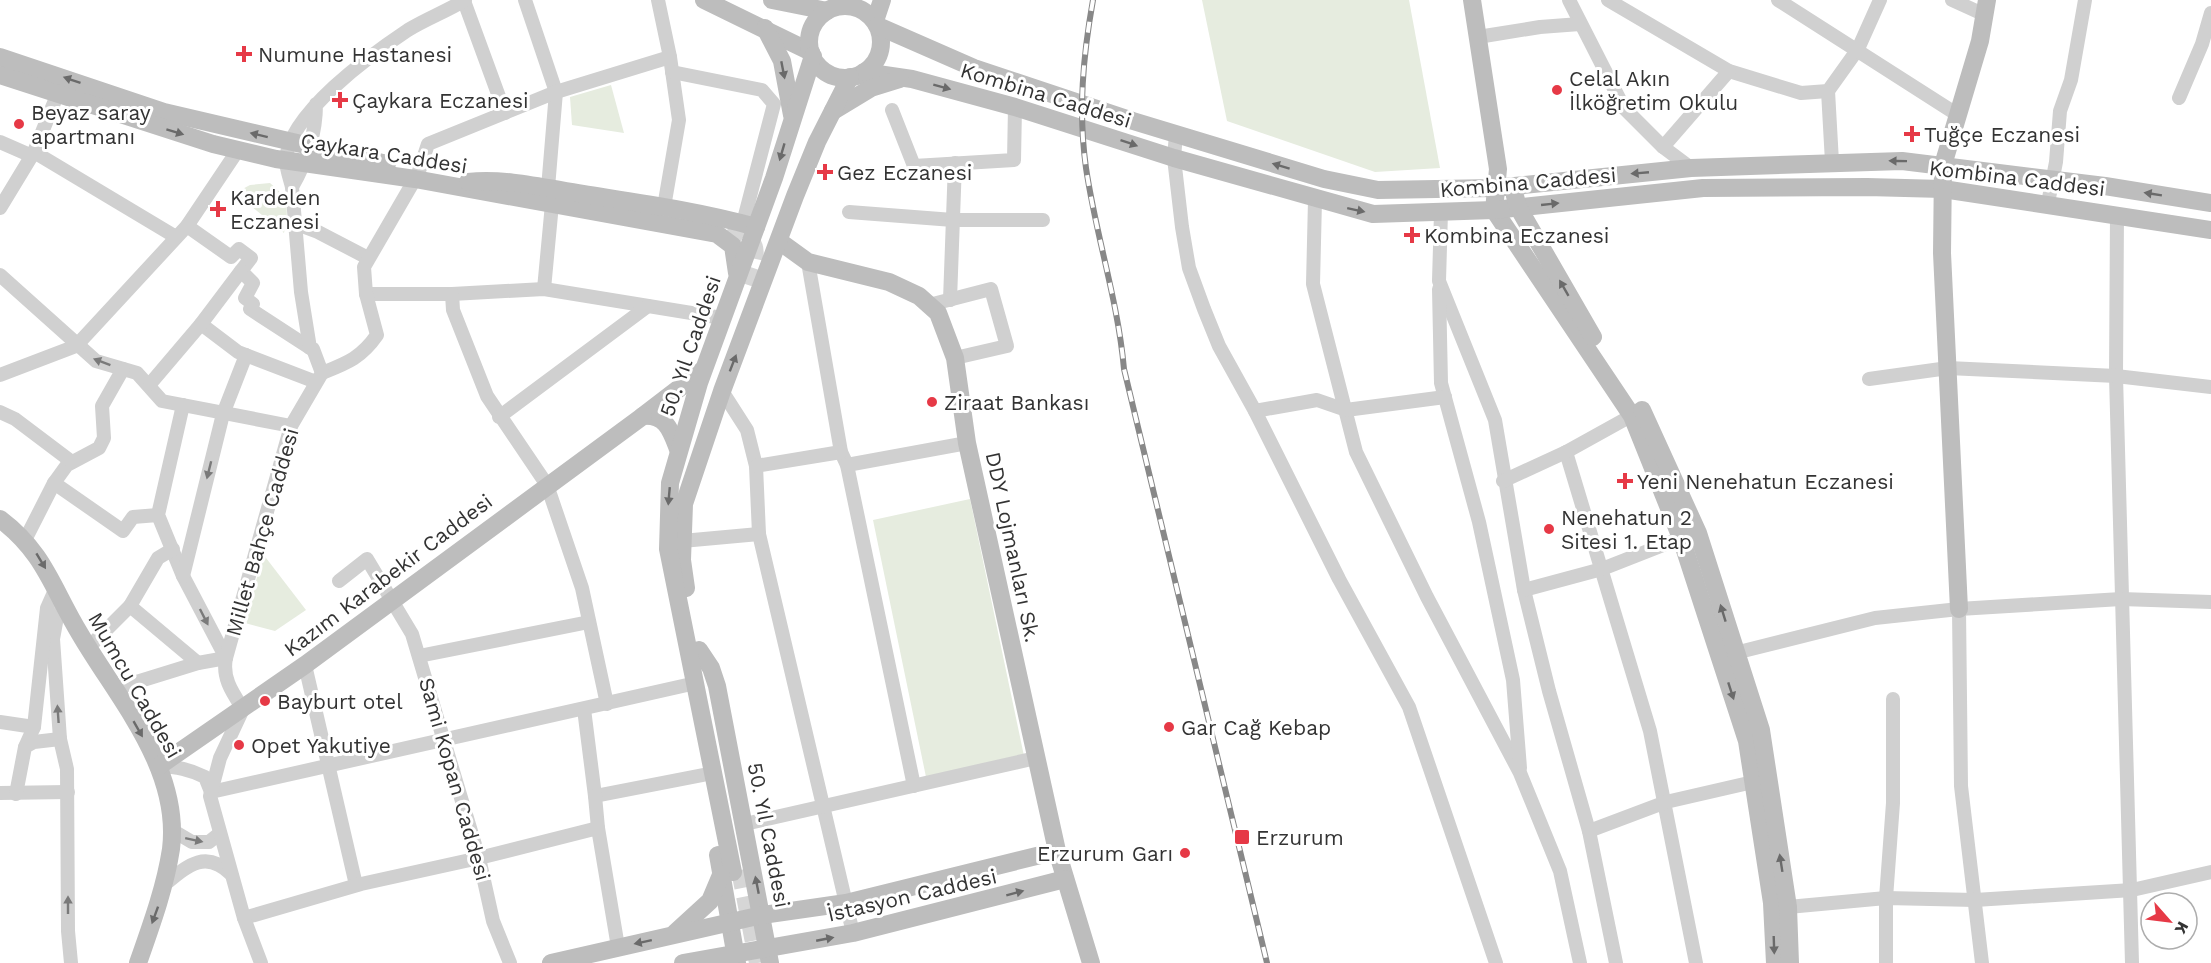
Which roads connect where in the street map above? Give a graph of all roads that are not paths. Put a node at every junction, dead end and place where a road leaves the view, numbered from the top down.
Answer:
1 (465, 0) edge
2 (525, 0) edge
3 (658, 0) edge
4 (704, 0) edge
5 (774, 0) edge
6 (882, 0) edge
7 (1472, 0) edge
8 (1569, 0) edge
9 (1608, 0) edge
10 (1778, 0) edge
11 (1880, 0) edge
12 (1952, 0) edge
13 (2085, 0) edge
14 (834, 6) edge
15 (1986, 7) edge
16 (2211, 13) edge
17 (876, 24) junction
18 (1580, 24) junction
19 (765, 28) junction
20 (1478, 37) junction
21 (1858, 50) junction
22 (812, 54) junction
23 (0, 57) edge
24 (670, 57) junction
25 (1729, 71) junction
26 (672, 72) junction
27 (0, 75) edge
28 (857, 75) junction
29 (905, 78) junction
30 (1828, 91) junction
31 (58, 93) junction
32 (556, 93) junction
33 (2180, 98) dead end
34 (316, 104) junction
35 (1015, 107) junction
36 (892, 110) dead end
37 (832, 112) junction
38 (505, 113) junction
39 (1958, 115) junction
40 (792, 116) junction
41 (1176, 134) junction
42 (0, 142) edge
43 (1663, 147) junction
44 (238, 150) junction
45 (289, 152) junction
46 (33, 154) junction
47 (308, 155) junction
48 (1174, 158) junction
49 (1832, 162) junction
50 (955, 163) junction
51 (1943, 165) junction
52 (1691, 168) junction
53 (417, 175) junction
54 (2052, 181) junction
55 (468, 182) junction
56 (292, 187) junction
57 (1503, 187) junction
58 (1943, 189) junction
59 (550, 196) junction
60 (1315, 200) junction
61 (2048, 203) junction
62 (2211, 203) edge
63 (664, 207) junction
64 (1518, 207) junction
65 (0, 208) edge
66 (1494, 210) junction
67 (849, 212) dead end
68 (1441, 212) junction
69 (2117, 214) junction
70 (953, 220) junction
71 (1043, 220) dead end
72 (294, 223) junction
73 (187, 226) junction
74 (742, 226) junction
75 (2211, 230) edge
76 (176, 237) junction
77 (779, 241) junction
78 (368, 258) junction
79 (808, 262) junction
80 (240, 271) junction
81 (0, 275) edge
82 (1439, 281) junction
83 (741, 284) junction
84 (544, 289) junction
85 (366, 294) junction
86 (452, 294) junction
87 (950, 300) junction
88 (929, 305) junction
89 (648, 306) junction
90 (722, 318) junction
91 (201, 324) junction
92 (76, 346) junction
93 (310, 348) junction
94 (246, 355) junction
95 (955, 358) junction
96 (1948, 368) junction
97 (123, 369) junction
98 (703, 370) junction
99 (0, 375) edge
100 (2116, 376) junction
101 (319, 378) junction
102 (1869, 379) dead end
103 (150, 384) junction
104 (2211, 387) edge
105 (722, 391) junction
106 (1445, 397) junction
107 (183, 405) junction
108 (1346, 410) junction
109 (1255, 411) junction
110 (0, 412) edge
111 (1637, 413) junction
112 (224, 414) junction
113 (643, 416) junction
114 (499, 417) junction
115 (291, 426) junction
116 (967, 443) junction
117 (678, 449) junction
118 (1566, 452) junction
119 (844, 458) junction
120 (72, 462) junction
121 (756, 466) junction
122 (1503, 481) junction
123 (54, 483) junction
124 (547, 485) junction
125 (684, 504) junction
126 (158, 515) junction
127 (0, 519) edge
128 (759, 534) junction
129 (1681, 538) junction
130 (25, 540) junction
131 (682, 541) junction
132 (173, 549) junction
133 (1602, 569) junction
134 (183, 576) junction
135 (339, 581) dead end
136 (55, 590) junction
137 (1524, 590) junction
138 (2121, 599) junction
139 (390, 600) junction
140 (2211, 602) edge
141 (130, 606) junction
142 (63, 607) junction
143 (1959, 609) junction
144 (589, 622) junction
145 (88, 648) junction
146 (1736, 652) junction
147 (694, 654) junction
148 (419, 656) junction
149 (226, 658) junction
150 (198, 663) junction
151 (305, 665) junction
152 (687, 685) junction
153 (114, 689) junction
154 (1893, 699) dead end
155 (607, 704) junction
156 (243, 709) junction
157 (584, 710) junction
158 (0, 722) edge
159 (34, 727) junction
160 (60, 739) junction
161 (444, 739) junction
162 (25, 747) junction
163 (1036, 758) junction
164 (330, 765) junction
165 (159, 766) junction
166 (1520, 773) junction
167 (703, 775) junction
168 (1753, 782) junction
169 (914, 786) junction
170 (68, 792) junction
171 (211, 792) junction
172 (0, 793) edge
173 (16, 794) junction
174 (595, 796) junction
175 (1666, 802) junction
176 (823, 807) junction
177 (745, 824) junction
178 (598, 828) junction
179 (170, 829) junction
180 (1589, 831) junction
181 (219, 834) junction
182 (1058, 851) junction
183 (479, 858) junction
184 (732, 872) junction
185 (2211, 872) edge
186 (231, 874) junction
187 (1065, 879) junction
188 (163, 885) junction
189 (356, 885) junction
190 (2132, 890) junction
191 (1886, 898) junction
192 (1976, 900) junction
193 (846, 903) junction
194 (1788, 907) junction
195 (762, 915) junction
196 (244, 918) junction
197 (730, 922) junction
198 (853, 933) junction
199 (673, 935) junction
200 (618, 947) junction
201 (769, 956) edge
202 (736, 959) edge
203 (71, 963) edge
204 (138, 963) edge
205 (261, 963) edge
206 (510, 963) edge
207 (551, 963) edge
208 (683, 963) edge
209 (1091, 963) edge
210 (1496, 963) edge
211 (1580, 963) edge
212 (1616, 963) edge
213 (1696, 963) edge
214 (1774, 963) edge
215 (1790, 963) edge
216 (1886, 963) edge
217 (1982, 963) edge
218 (2132, 963) edge

1 - 34 street
1 - 38 street
2 - 32 street
3 - 24 street
4 - 19 main road
5 - 14 main road
6 - 17 main road
7 - 20 main road
8 - 18 street
9 - 25 street
10 - 21 street
11 - 21 street
12 - 15 street
13 - 54 street
14 - 17 main road
14 - 22 main road
15 - 39 main road
16 - 33 street
17 - 28 main road
17 - 41 main road, Kombina Caddesi
18 - 20 street
18 - 43 street
19 - 22 main road
19 -> 40 main road
20 - 57 main road
21 - 30 street
21 - 39 street
22 - 28 main road
22 - 40 main road, 50. Yıl Caddesi
45 -> 23 main road, Çaykara Caddesi
24 - 26 street
24 - 32 street
25 - 30 street
25 - 43 street
26 - 63 street
26 - 74 street
27 - 31 main road, Çaykara Caddesi
28 - 29 main road, Kombina Caddesi
28 - 37 main road, 50. Yıl Caddesi
29 -> 35 main road, Kombina Caddesi
29 - 37 main road
30 - 49 street
31 -> 44 main road, Çaykara Caddesi
31 - 46 street
32 - 38 street
32 - 59 street
34 - 45 street
34 - 47 street
35 -> 48 main road, Kombina Caddesi
35 - 50 street
36 - 50 street
37 - 77 main road, 50. Yıl Caddesi
38 - 53 street
39 - 51 main road
40 -> 74 main road, 50. Yıl Caddesi
41 - 48 street
57 -> 41 main road, Kombina Caddesi
42 - 46 street
43 - 52 street
44 - 45 main road, Çaykara Caddesi
44 - 73 street
45 - 47 main road, Çaykara Caddesi
45 - 56 street
46 - 65 street
46 - 76 street
47 - 53 main road, Çaykara Caddesi
47 - 56 street
48 - 60 main road, Kombina Caddesi
48 - 109 street
51 -> 49 main road, Kombina Caddesi
49 - 52 main road, Kombina Caddesi
50 - 70 street
51 - 54 main road, Kombina Caddesi
51 - 58 main road
52 -> 57 main road, Kombina Caddesi
53 - 55 main road, Çaykara Caddesi
53 - 59 main road, Çaykara Caddesi
53 - 78 street
54 - 61 street
62 -> 54 main road, Kombina Caddesi
55 - 59 main road
55 - 74 main road, Çaykara Caddesi
56 - 72 street
57 - 64 main road
57 - 66 main road
58 - 61 main road, Kombina Caddesi
64 -> 58 main road, Kombina Caddesi
58 - 96 main road
59 - 63 main road
59 - 83 main road, Çaykara Caddesi
59 - 84 street
60 -> 68 main road, Kombina Caddesi
60 - 108 street
61 - 69 main road, Kombina Caddesi
63 - 74 main road
64 - 66 main road, Kombina Caddesi
111 -> 64 main road
66 - 68 main road, Kombina Caddesi
66 - 111 main road
67 - 70 street
68 - 82 street
69 - 75 main road, Kombina Caddesi
69 - 100 street
70 - 71 street
70 - 87 street
72 - 78 street
72 - 93 street
73 - 76 street
73 - 80 street
74 - 83 main road, 50. Yıl Caddesi
76 - 92 street
77 - 79 main road, DDY Lojmanları Sk.
105 -> 77 main road, 50. Yıl Caddesi
78 - 85 street
79 - 88 main road, DDY Lojmanları Sk.
79 - 119 street
80 - 91 street
80 - 93 street
81 - 92 street
82 - 106 street
82 - 122 street
83 - 90 main road, 50. Yıl Caddesi
83 - 125 main road, Çaykara Caddesi
84 - 86 street
84 - 89 street
85 - 86 street
85 - 101 street
86 - 114 street
87 - 88 street
87 - 95 street
88 - 95 main road, DDY Lojmanları Sk.
89 - 90 street
89 - 114 street
90 - 98 main road, 50. Yıl Caddesi
91 - 94 street
91 - 103 street
97 -> 92 street
92 - 99 street
93 - 101 street
94 - 101 street
94 - 112 street
95 - 116 main road, DDY Lojmanları Sk.
96 - 100 street
96 - 102 street
96 - 143 main road
97 - 103 street
97 - 120 street
98 - 113 main road, Kazım Karabekir Caddesi
98 - 117 main road, 50. Yıl Caddesi
100 - 104 street
100 - 138 street
101 - 115 street, Millet Bahçe Caddesi
103 - 107 street
105 - 121 street
105 - 125 main road, 50. Yıl Caddesi
106 - 108 street
106 - 166 street
107 - 112 street
107 - 126 street
108 - 109 street
108 - 166 street
109 - 210 street
110 - 120 street
111 - 118 street
111 - 129 main road
146 -> 111 main road
112 - 115 street
112 -> 134 street
113 - 117 main road
113 - 124 main road, Kazım Karabekir Caddesi
114 - 124 street
115 - 149 street, Millet Bahçe Caddesi
116 - 119 street
116 - 163 main road, DDY Lojmanları Sk.
117 -> 147 main road, 50. Yıl Caddesi
118 - 122 street
118 - 133 street
119 - 121 street
119 - 169 street
120 - 123 street
121 - 128 street
122 - 137 street
123 - 126 street
123 - 130 street
124 - 139 main road, Kazım Karabekir Caddesi
124 - 144 street
125 - 131 main road, 50. Yıl Caddesi
126 - 132 street
127 - 130 main road, Mumcu Caddesi
128 - 131 street
128 - 176 street
129 - 133 street
129 -> 168 main road
130 -> 136 main road, Mumcu Caddesi
131 - 147 main road, 50. Yıl Caddesi
132 - 134 street
132 - 141 street
133 - 137 street
133 - 175 street
134 -> 149 street
135 - 139 street, Sami Kopan Caddesi
136 - 142 main road, Mumcu Caddesi
136 - 159 street
137 - 180 street
138 - 140 street
138 - 143 street
138 - 190 street
139 - 148 street, Sami Kopan Caddesi
139 - 151 main road, Kazım Karabekir Caddesi
141 - 145 street
141 - 150 street
142 - 145 main road, Mumcu Caddesi
160 -> 142 street
143 - 146 street
143 - 192 street
144 - 148 street
144 - 155 street
145 - 153 main road, Mumcu Caddesi
194 -> 146 main road
147 - 152 main road, 50. Yıl Caddesi
147 - 177 main road, 50. Yıl Caddesi
147 - 184 main road, 50. Yıl Caddesi
148 - 161 street, Sami Kopan Caddesi
149 - 150 street
149 - 156 street, Millet Bahçe Caddesi
150 - 153 street
151 - 156 main road, Kazım Karabekir Caddesi
151 - 164 street
152 - 155 street
152 - 167 main road, 50. Yıl Caddesi
153 -> 165 main road, Mumcu Caddesi
154 - 191 street
155 - 157 street
156 - 165 main road, Kazım Karabekir Caddesi
156 - 171 street
157 - 161 street
157 - 174 street
158 - 159 street
159 - 162 street
160 - 162 street
160 - 170 street
161 - 164 street
161 - 183 street, Sami Kopan Caddesi
162 - 173 street
163 - 169 street
163 - 182 main road, DDY Lojmanları Sk.
164 - 171 street
164 - 189 street
165 - 171 street
165 - 179 main road, Mumcu Caddesi
166 - 211 street
167 - 174 street
167 - 184 main road, 50. Yıl Caddesi
168 - 175 street
168 -> 214 main road
169 - 176 street
170 - 173 street
203 -> 170 street
171 - 181 street
172 - 173 street
174 - 178 street
175 - 180 street
175 - 213 street
176 - 177 street
176 - 193 street
195 -> 177 main road, 50. Yıl Caddesi
178 - 183 street
178 - 200 street
179 -> 181 street
179 - 188 main road, Mumcu Caddesi
180 - 212 street
181 - 186 street
182 - 187 main road, DDY Lojmanları Sk.
182 - 193 main road, İstasyon Caddesi
183 - 189 street
183 - 206 street, Sami Kopan Caddesi
184 - 197 main road, 50. Yıl Caddesi
184 - 199 main road
185 - 190 street
186 - 188 street
186 - 196 street
198 -> 187 main road, İstasyon Caddesi
187 - 209 main road, DDY Lojmanları Sk.
188 -> 204 main road, Mumcu Caddesi
189 - 196 street
190 - 192 street
190 - 218 street
191 - 192 street
191 - 194 street
191 - 216 street
192 - 217 street
193 - 195 main road, İstasyon Caddesi
193 - 198 street
194 - 215 main road
195 - 197 main road, İstasyon Caddesi
195 - 201 main road, 50. Yıl Caddesi
196 - 205 street
197 - 199 main road, İstasyon Caddesi
197 - 202 main road, 50. Yıl Caddesi
201 -> 198 main road, İstasyon Caddesi
199 -> 200 main road, İstasyon Caddesi
200 - 207 main road, İstasyon Caddesi
201 - 202 main road, İstasyon Caddesi
202 - 208 main road, İstasyon Caddesi

